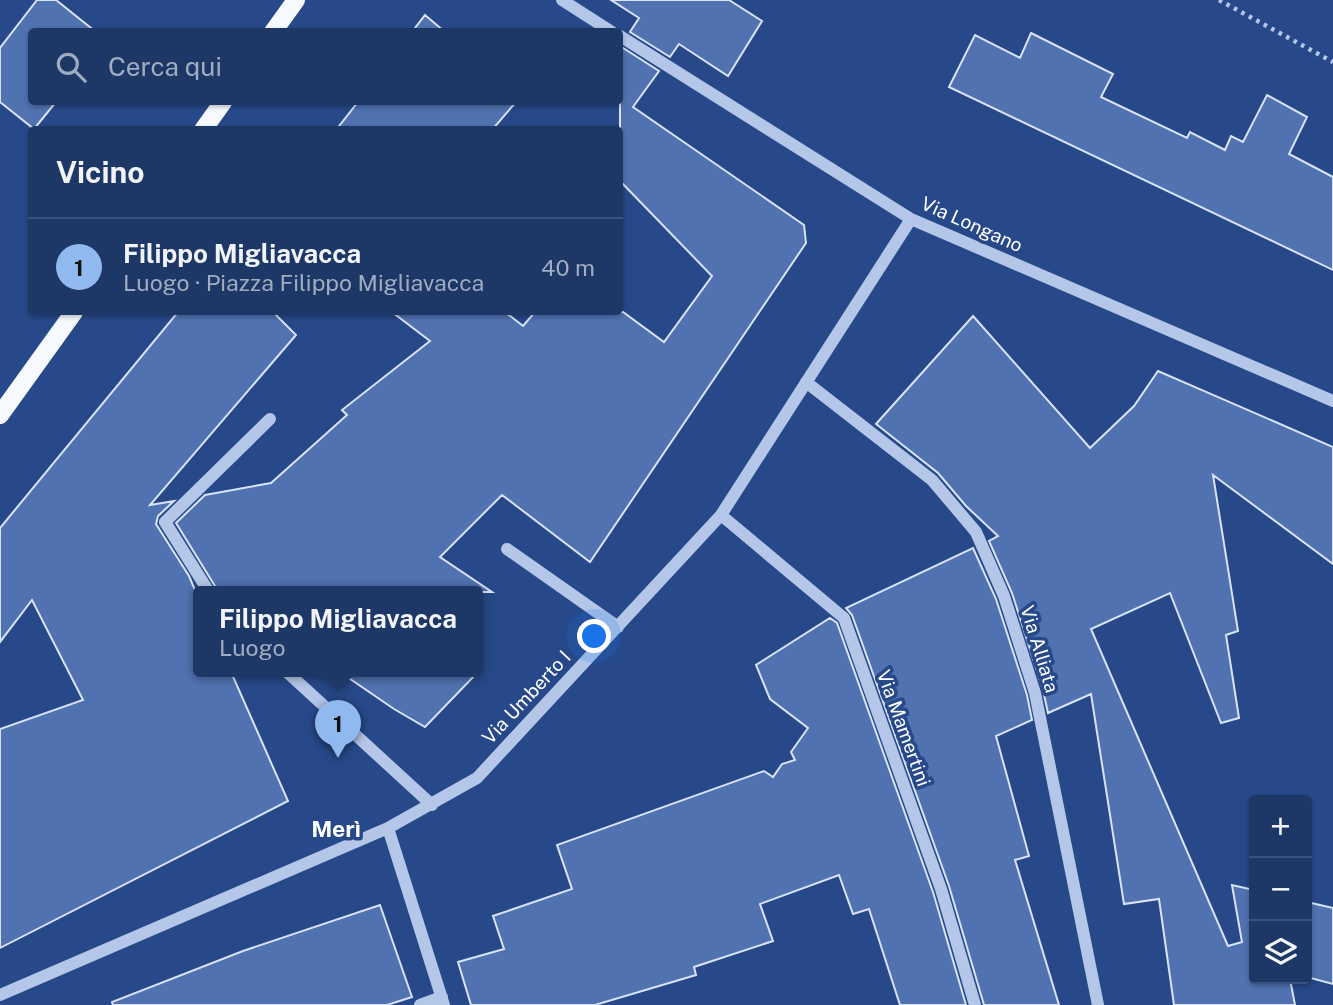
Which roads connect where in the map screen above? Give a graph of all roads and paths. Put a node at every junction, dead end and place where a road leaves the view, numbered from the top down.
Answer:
1 (296, 0) edge
2 (562, 0) edge
3 (1219, 0) edge
4 (277, 28) edge
5 (606, 28) edge
6 (623, 38) edge
7 (1333, 62) edge
8 (221, 105) edge
9 (207, 126) edge
10 (911, 219) junction
11 (72, 315) edge
12 (806, 382) junction
13 (1333, 401) edge
14 (0, 415) edge
15 (270, 419) dead end
16 (721, 515) junction
17 (507, 550) dead end
18 (205, 586) edge
19 (618, 627) junction
20 (292, 677) edge
21 (432, 805) junction
22 (388, 828) junction
23 (0, 995) edge
24 (443, 1001) edge
25 (420, 1005) edge
26 (975, 1005) edge
27 (1098, 1005) edge

1 - 4 main road
2 - 5 street
3 - 7 path
6 - 10 street, Via Longano
8 - 9 main road
10 - 12 street, Via Umberto I
10 - 13 street, Via Longano
11 - 14 main road
12 - 16 street, Via Umberto I
12 - 27 street, Via Alliata
15 - 18 street
16 - 19 street, Via Umberto I
16 - 26 street, Via Mamertini
17 - 19 street
19 - 21 street, Via Umberto I
20 - 21 street
21 - 22 street, Via Umberto I
22 - 23 street, Via Umberto I
22 - 24 street
24 - 25 street

